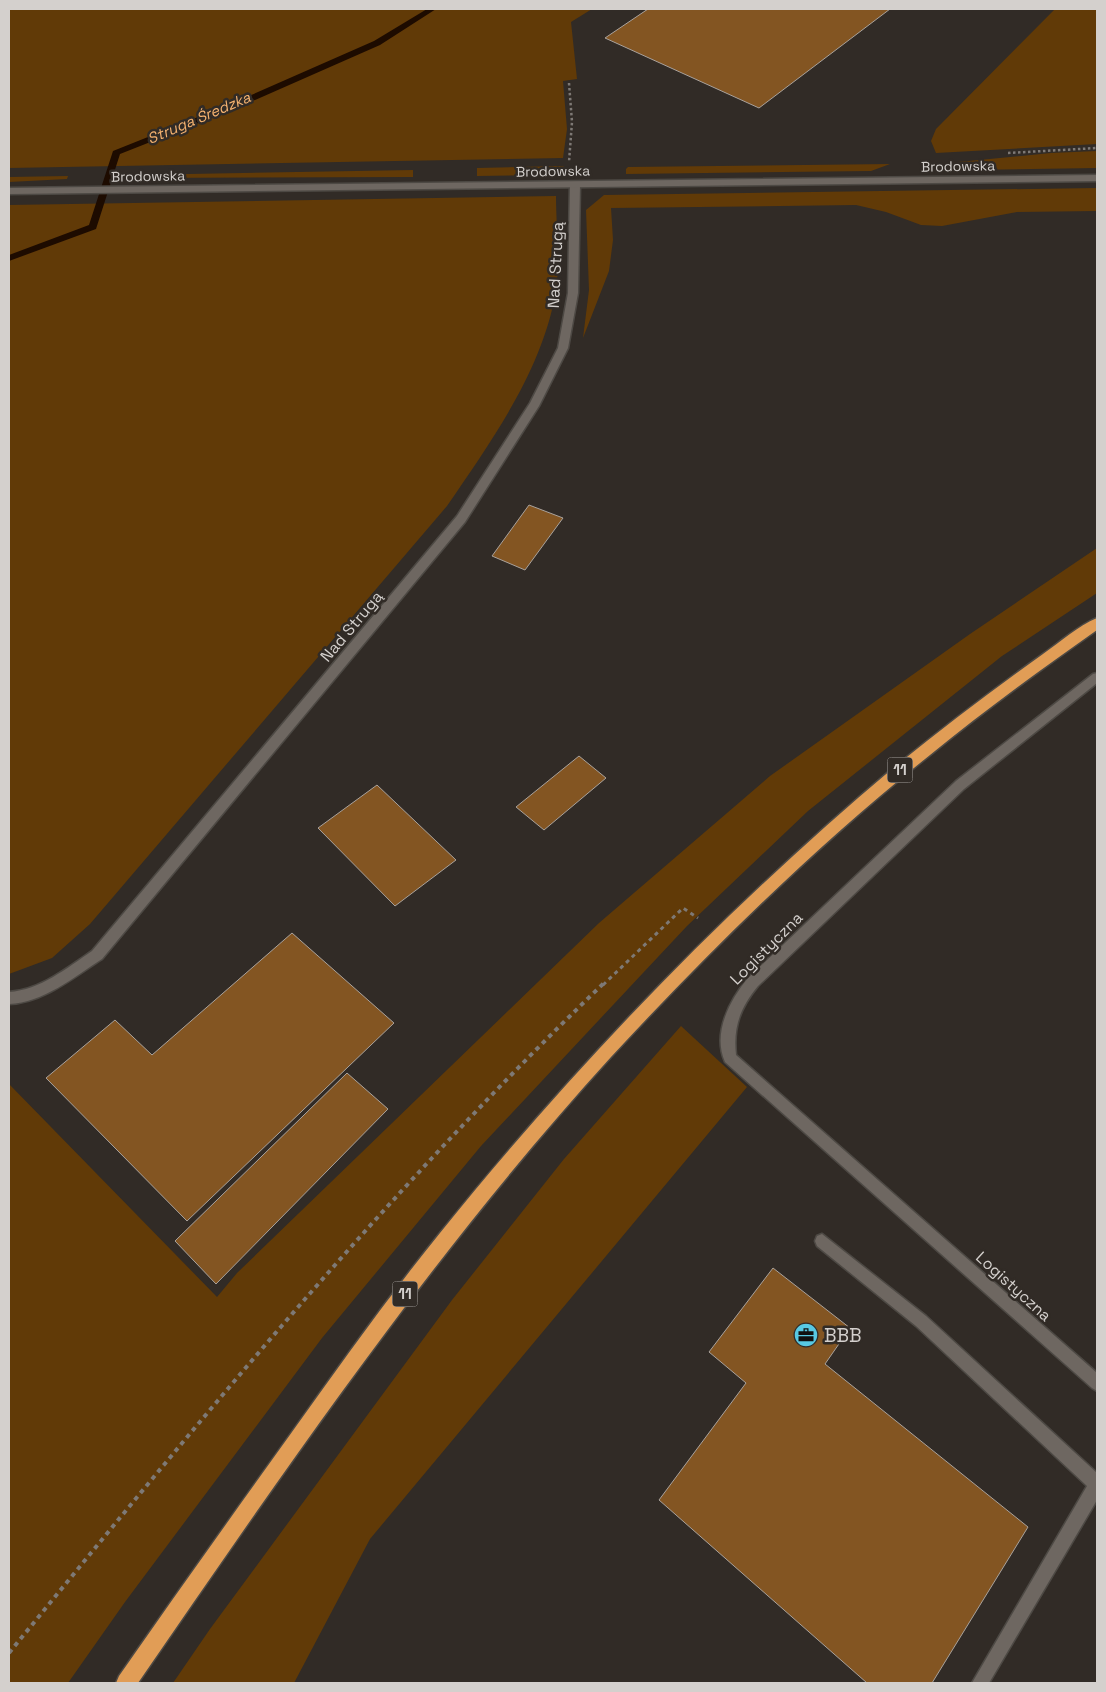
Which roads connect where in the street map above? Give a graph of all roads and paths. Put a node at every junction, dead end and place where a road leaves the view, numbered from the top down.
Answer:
1 (569, 83) dead end
2 (1097, 178) edge
3 (571, 185) junction
4 (9, 192) edge
5 (1097, 623) edge
6 (1097, 678) edge
7 (721, 934) junction
8 (9, 998) edge
9 (822, 1241) dead end
10 (1097, 1383) edge
11 (1097, 1485) edge
12 (9, 1653) edge
13 (126, 1683) edge
14 (980, 1683) edge

1 - 3 path
2 - 3 street, Brodowska
3 - 4 street, Brodowska
3 - 8 street, Nad Strugą
5 - 7 highway, 11
6 - 10 street, Logistyczna
7 - 12 path
7 - 13 highway, 11
9 - 11 street
11 - 14 street

